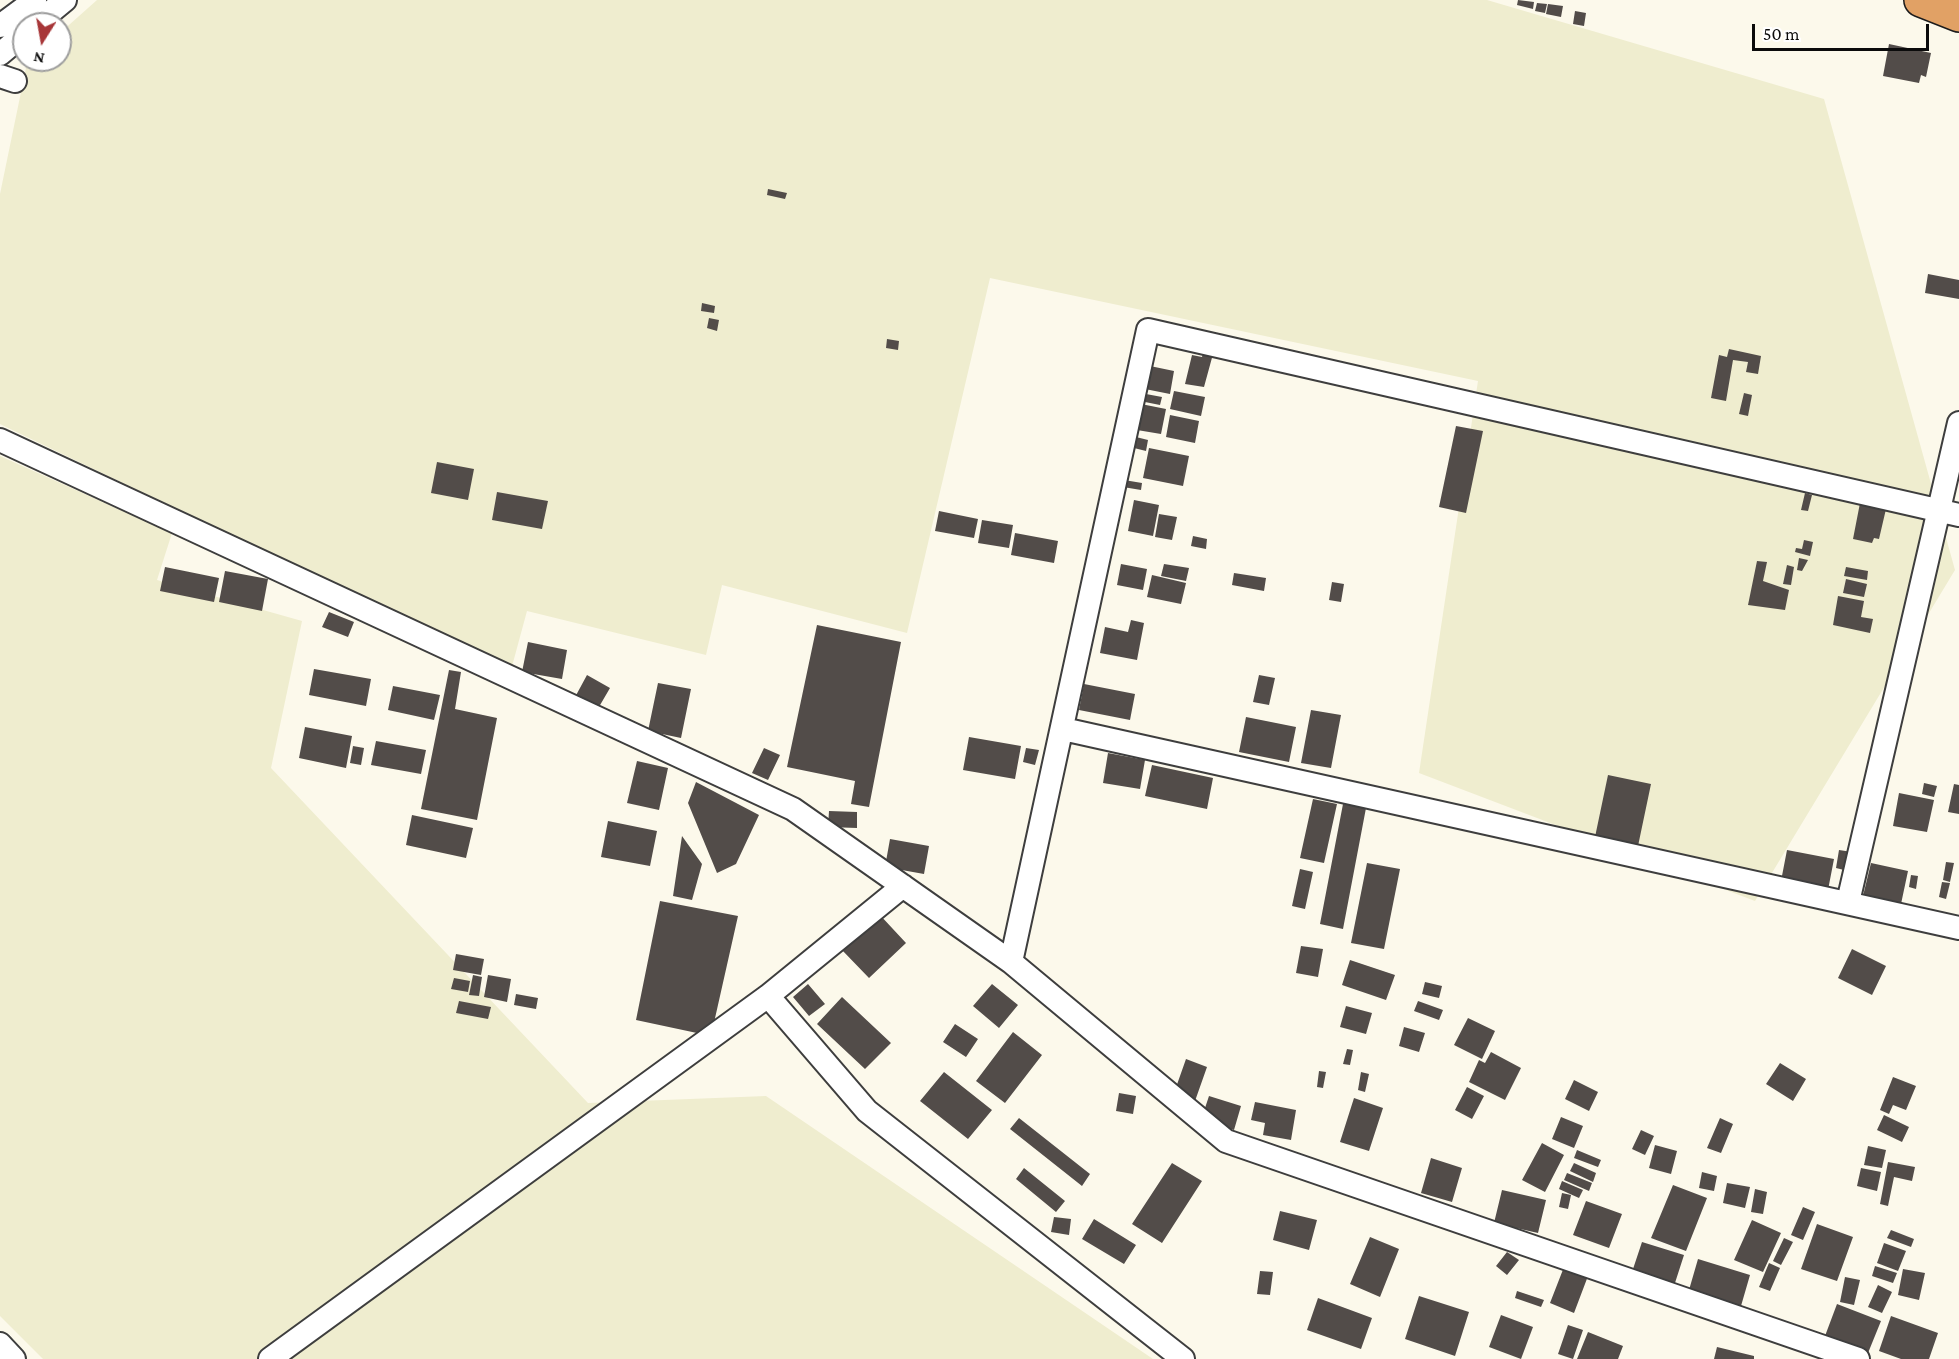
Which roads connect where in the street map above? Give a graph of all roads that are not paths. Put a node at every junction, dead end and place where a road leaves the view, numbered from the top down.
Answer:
1 (35, 0) edge
2 (65, 0) edge
3 (1921, 0) edge
4 (50, 12) edge
5 (1959, 15) edge
6 (0, 27) edge
7 (12, 44) edge
8 (0, 54) edge
9 (1959, 423) edge
10 (0, 440) edge
11 (1950, 513) edge
12 (1063, 729) junction
13 (903, 886) junction
14 (1848, 902) junction
15 (1959, 928) edge
16 (1011, 962) junction
17 (768, 996) junction
18 (0, 1344) edge
19 (14, 1359) edge
20 (270, 1359) edge
21 (1183, 1359) edge
22 (1858, 1359) edge

1 - 6 street
2 - 4 street
3 - 5 highway
7 - 8 street
9 - 11 street
10 - 13 street
11 - 12 street
11 - 14 street
12 - 14 street
12 - 16 street
13 - 16 street
13 - 17 street
14 - 15 street
16 - 22 street
17 - 20 street
17 - 21 street
18 - 19 street

